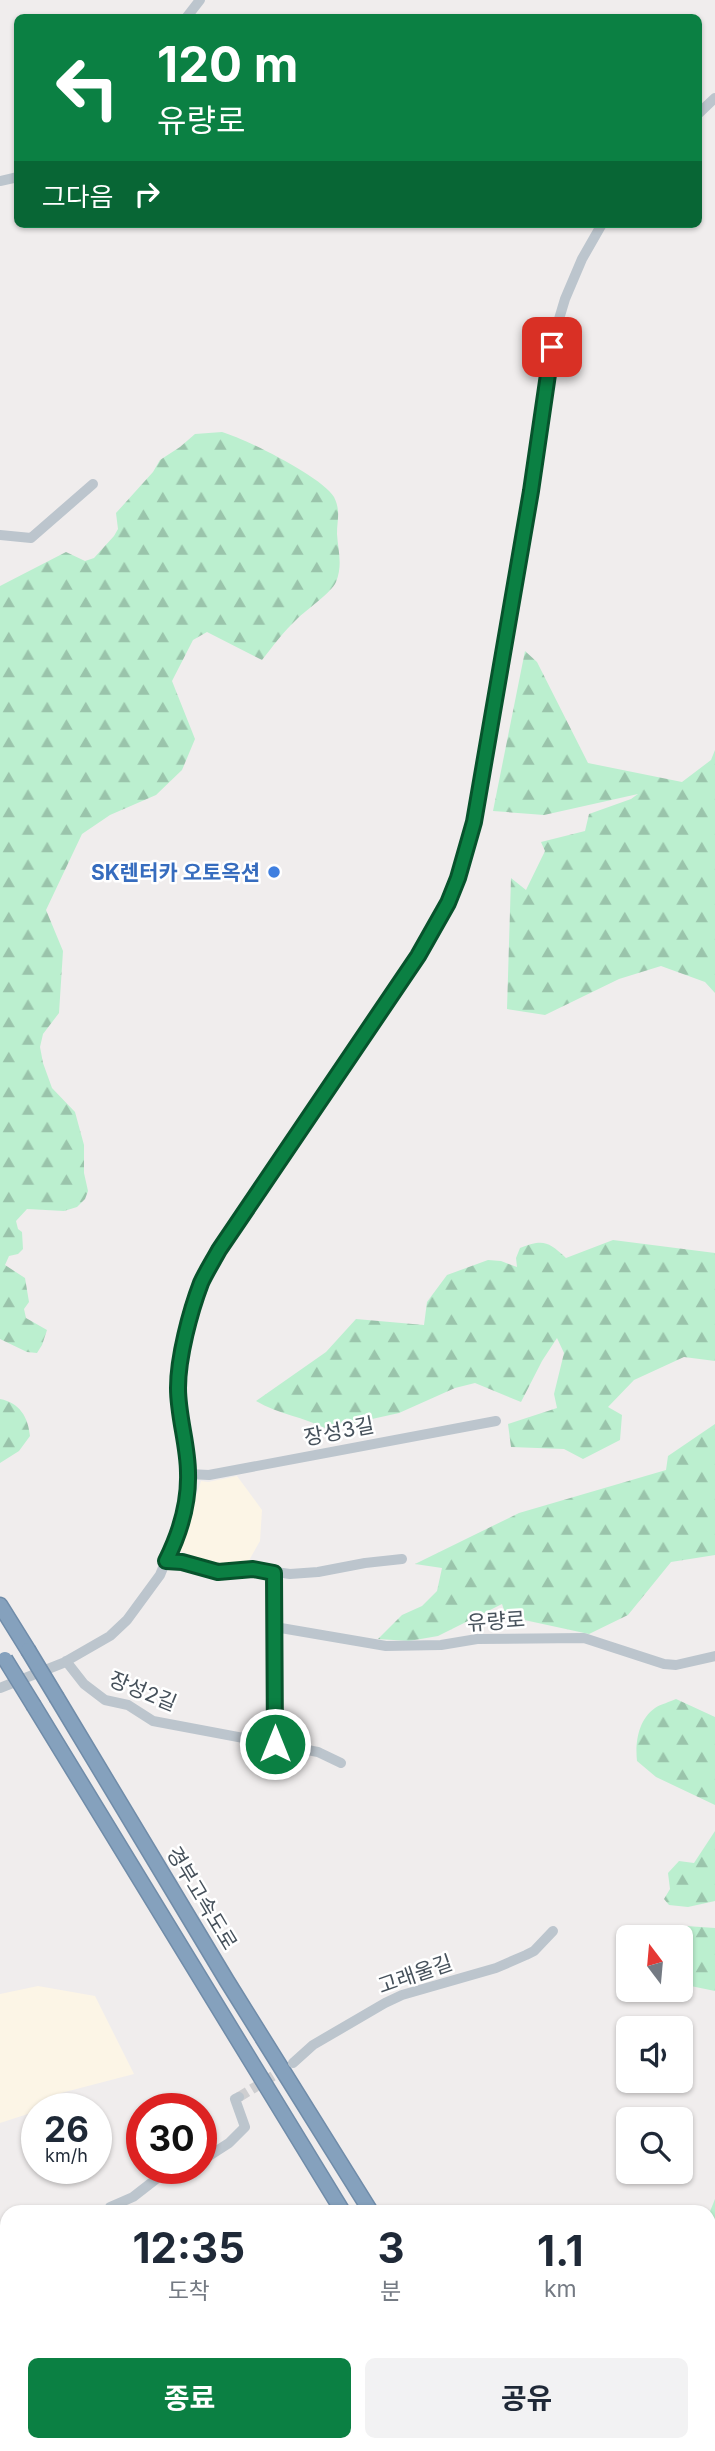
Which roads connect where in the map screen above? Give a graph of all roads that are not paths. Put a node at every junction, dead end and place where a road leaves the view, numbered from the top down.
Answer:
1 (200, 0) edge
2 (189, 14) edge
3 (715, 98) edge
4 (702, 110) edge
5 (601, 228) edge
6 (93, 484) dead end
7 (0, 536) edge
8 (496, 1421) dead end
9 (188, 1474) junction
10 (402, 1559) dead end
11 (166, 1561) junction
12 (274, 1573) junction
13 (0, 1605) edge
14 (275, 1626) junction
15 (3, 1654) edge
16 (715, 1656) edge
17 (66, 1661) junction
18 (0, 1688) edge
19 (275, 1744) junction
20 (341, 1763) dead end
21 (553, 1931) dead end
22 (293, 2063) tunnel mouth
23 (239, 2097) dead end
24 (217, 2151) edge
25 (150, 2184) edge
26 (115, 2205) edge
27 (339, 2205) edge
28 (367, 2205) edge

1 - 2 street
3 - 4 street
5 - 9 street
6 - 7 street
8 - 9 street, 장성3길
9 - 11 street
10 - 12 street
11 - 12 street
11 - 17 street
12 - 14 street
13 - 28 highway, 경부고속도로, bridge
14 - 16 street, 유량로
14 - 19 street
15 - 27 highway, 경부고속도로, bridge
17 - 18 street
17 - 19 street, 장성2길
19 - 20 street, 장성2길
21 - 22 street, 고래울길
23 - 24 street
25 - 26 street

